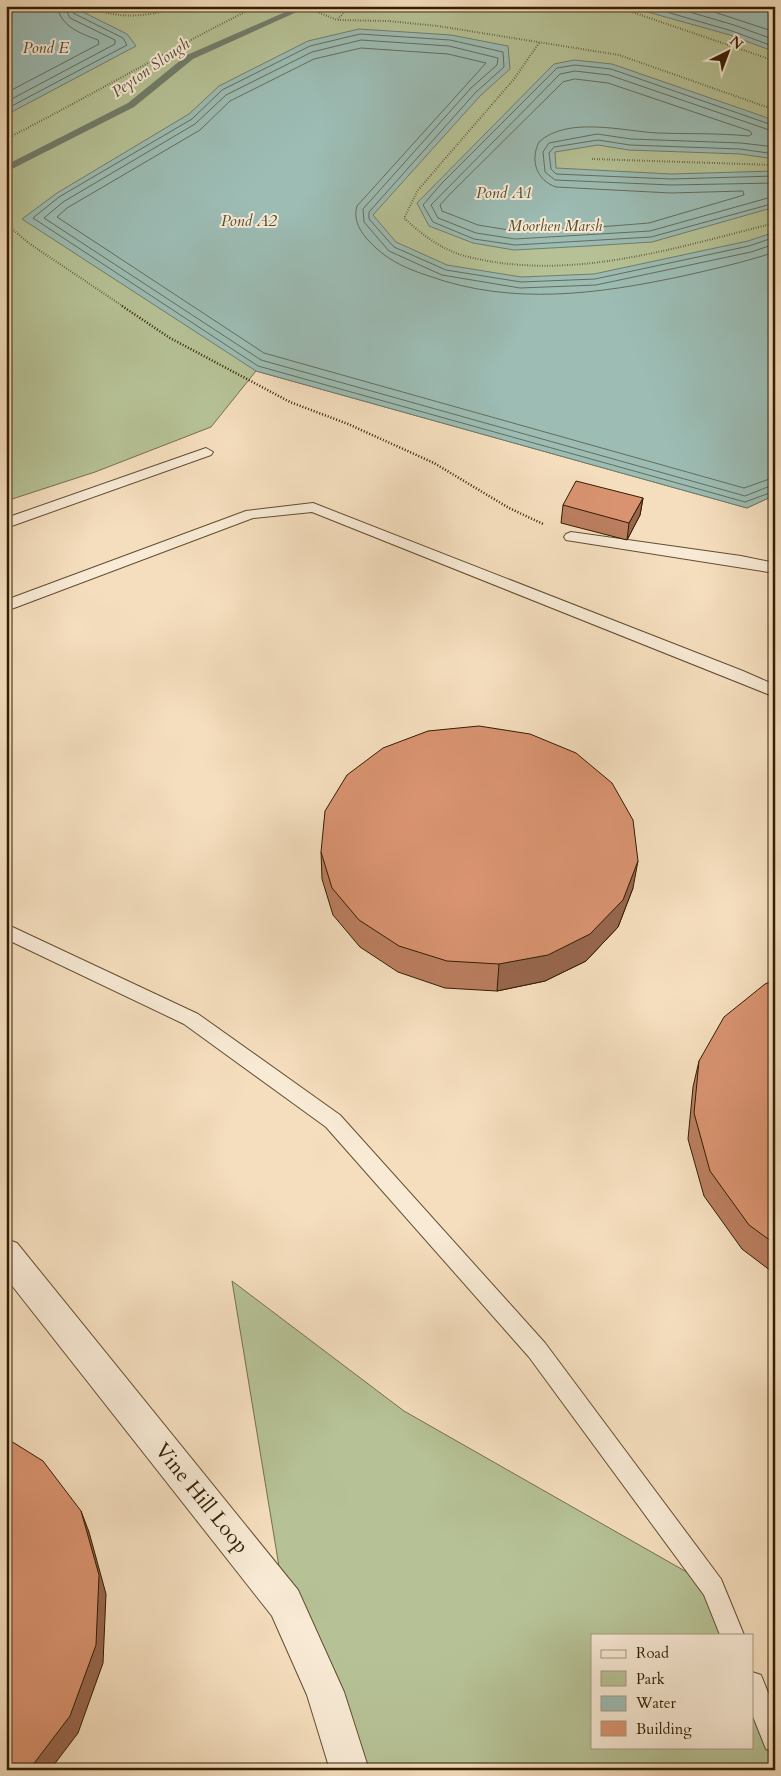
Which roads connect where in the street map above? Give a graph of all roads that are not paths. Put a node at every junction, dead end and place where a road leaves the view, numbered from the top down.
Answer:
1 (206, 452) dead end
2 (6, 523) edge
3 (571, 537) road end
4 (775, 568) edge
5 (6, 606) edge
6 (775, 692) edge
7 (6, 931) edge
8 (6, 1253) edge
9 (732, 1634) edge
10 (754, 1689) edge
11 (775, 1740) edge
12 (350, 1770) edge

1 - 2 lane
3 - 4 lane
5 - 6 lane
7 - 9 lane
8 - 12 street, Vine Hill Loop
10 - 11 lane

